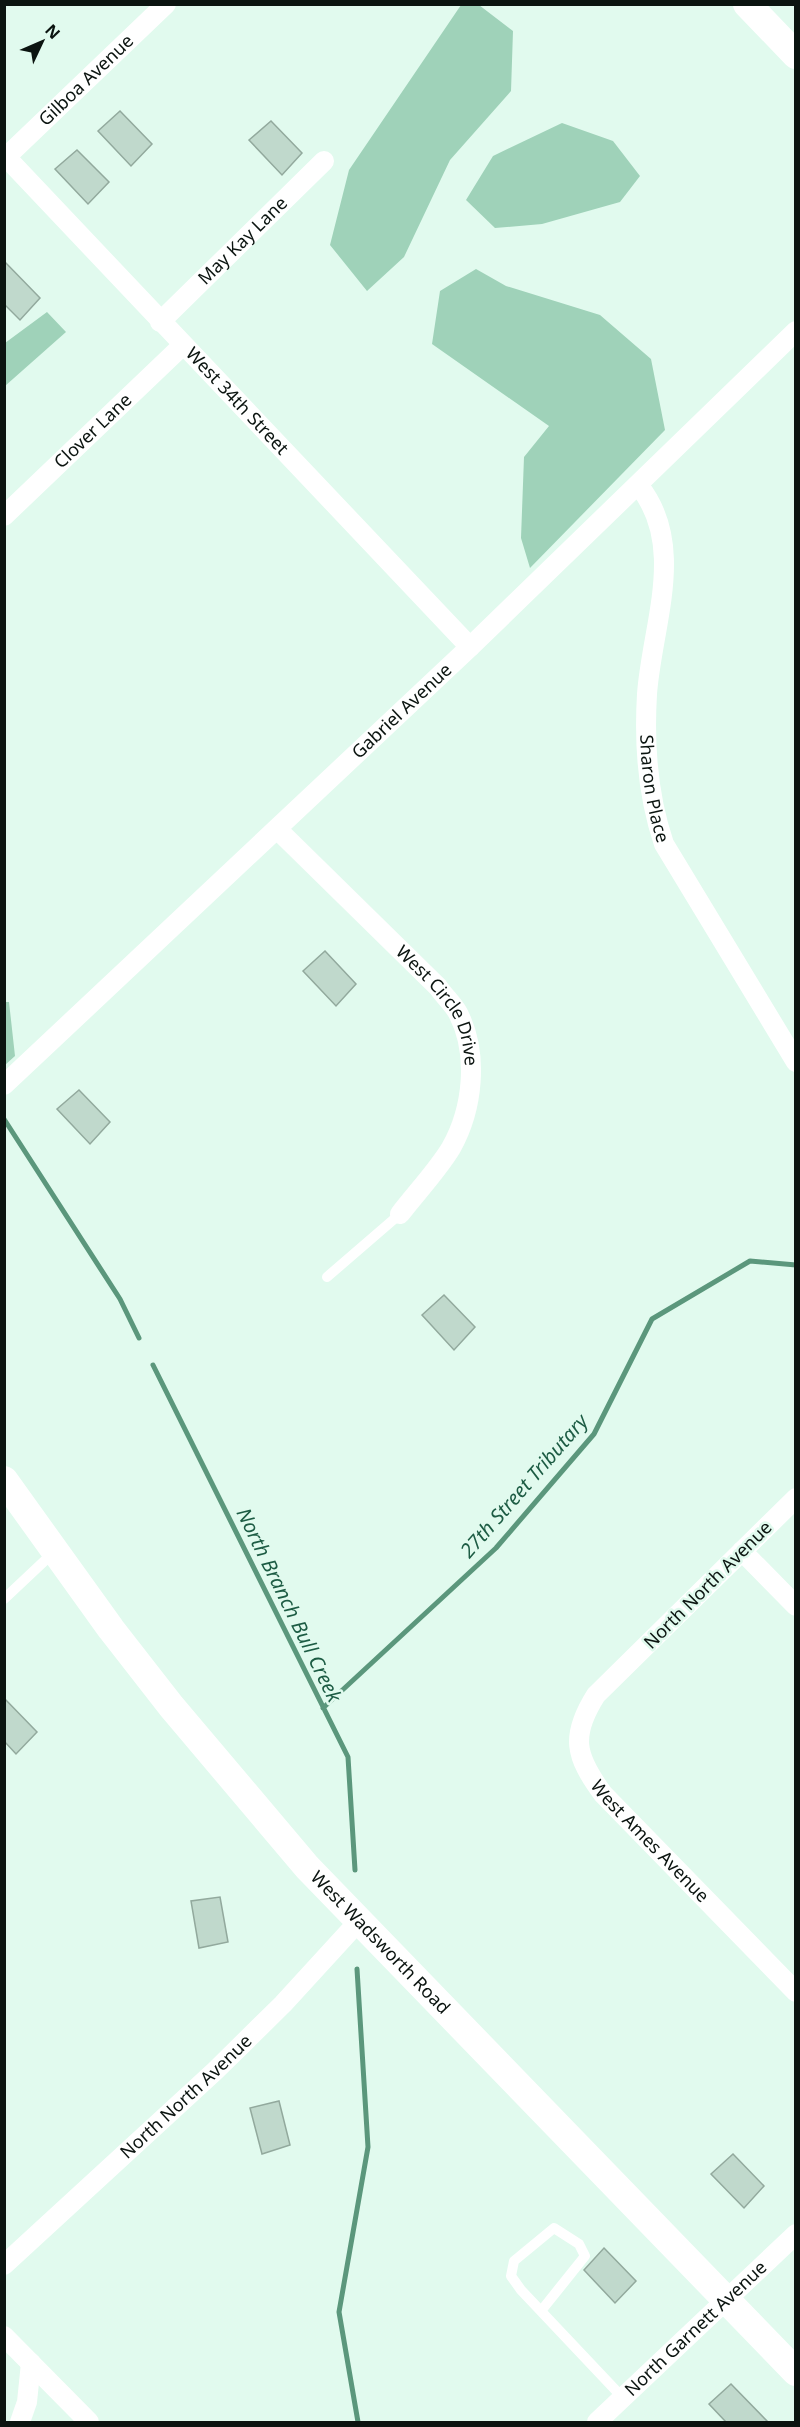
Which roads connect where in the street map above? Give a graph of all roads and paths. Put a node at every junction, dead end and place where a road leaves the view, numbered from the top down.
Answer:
1 (166, 4) edge
2 (747, 4) edge
3 (795, 55) edge
4 (5, 156) edge
5 (324, 161) dead end
6 (160, 322) junction
7 (795, 331) edge
8 (182, 346) junction
9 (639, 486) junction
10 (4, 516) edge
11 (470, 647) junction
12 (277, 830) junction
13 (795, 1062) edge
14 (4, 1085) edge
15 (400, 1214) joint
16 (327, 1277) dead end
17 (4, 1480) edge
18 (795, 1498) edge
19 (55, 1551) junction
20 (742, 1551) junction
21 (4, 1599) edge
22 (795, 1606) edge
23 (620, 1672) joint
24 (359, 1921) junction
25 (795, 1992) edge
26 (795, 2234) edge
27 (4, 2265) edge
28 (726, 2300) junction
29 (541, 2311) junction
30 (4, 2336) edge
31 (31, 2363) junction
32 (795, 2372) edge
33 (623, 2398) junction
34 (20, 2422) edge
35 (89, 2422) edge
36 (597, 2422) edge

1 - 4 street, Gilboa Avenue
2 - 3 main road
4 - 6 street, West 34th Street
5 - 6 street, May Kay Lane
6 - 8 street, West 34th Street
7 - 9 street, Gabriel Avenue
8 - 10 street, Clover Lane
8 - 11 street, West 34th Street
9 - 11 street, Gabriel Avenue
9 - 13 street, Sharon Place
11 - 12 street, Gabriel Avenue
12 - 14 street, Gabriel Avenue
12 - 15 street, West Circle Drive
15 - 16 lane
17 - 19 main road, West Wadsworth Road
18 - 20 street, North North Avenue
19 - 21 lane
19 - 24 main road, West Wadsworth Road
20 - 22 street
20 - 23 street, North North Avenue
23 - 25 street, West Ames Avenue
24 - 27 street, North North Avenue
24 - 28 main road, West Wadsworth Road
26 - 28 street, North Garnett Avenue
28 - 32 main road, West Wadsworth Road
28 - 33 street, North Garnett Avenue
29 - 29 lane
29 - 33 lane
30 - 31 street
31 - 34 street
31 - 35 street
33 - 36 street, North Garnett Avenue

